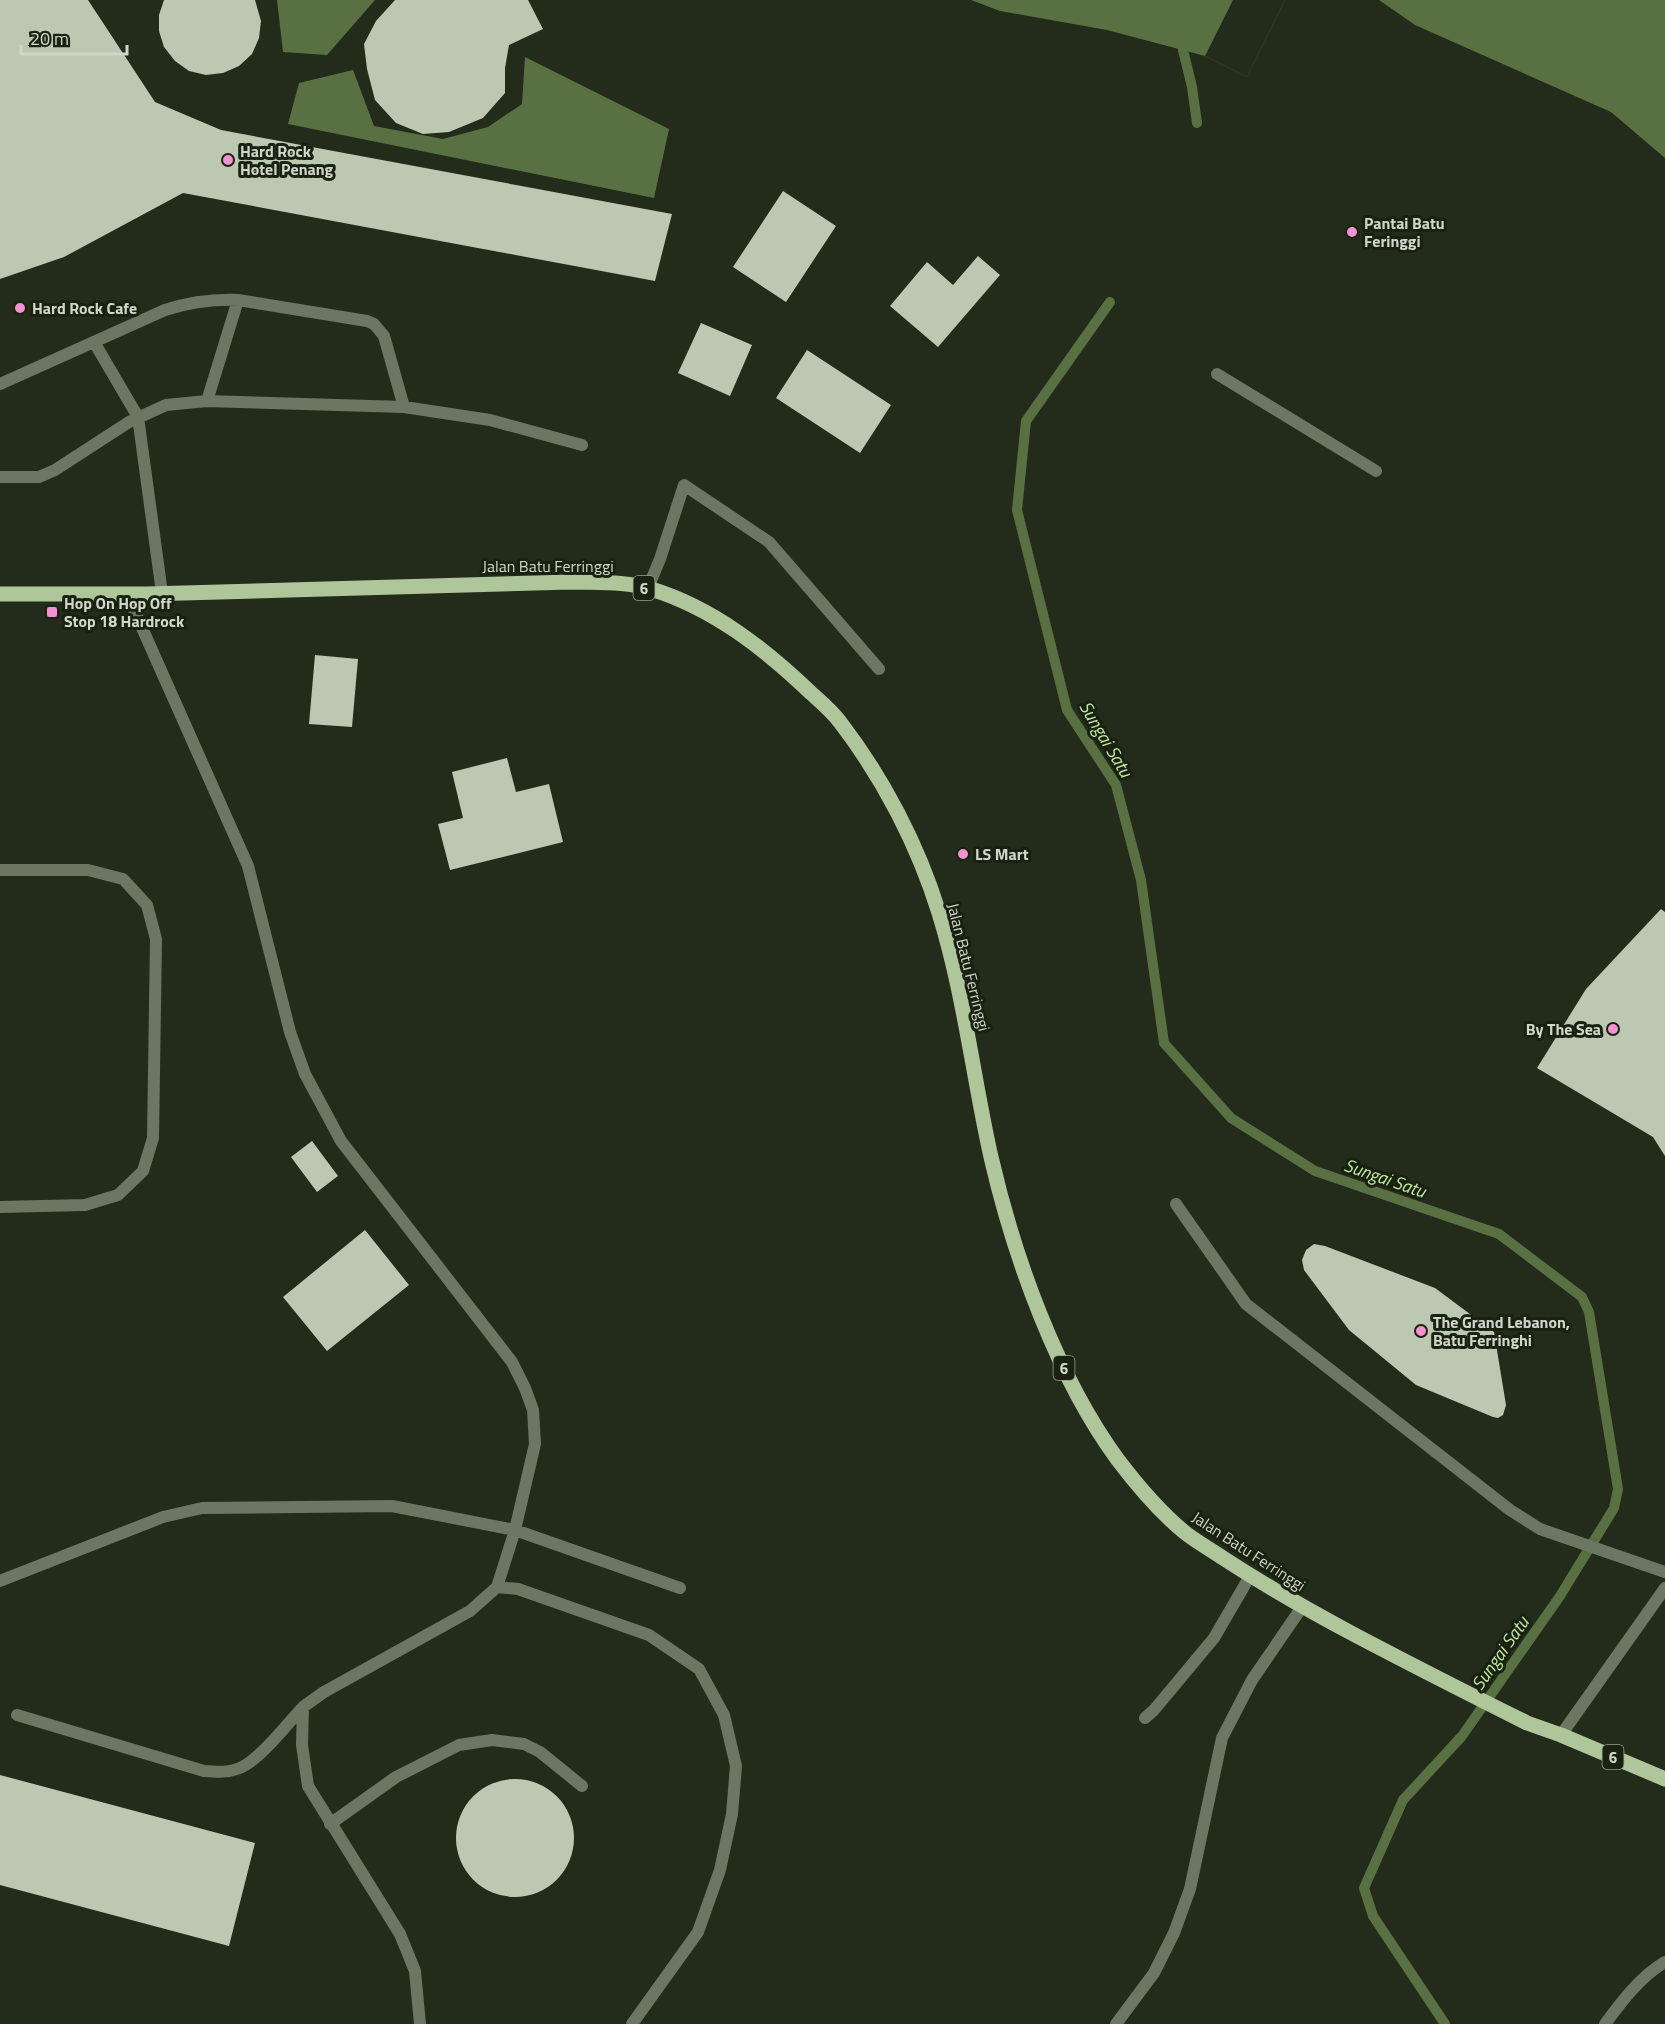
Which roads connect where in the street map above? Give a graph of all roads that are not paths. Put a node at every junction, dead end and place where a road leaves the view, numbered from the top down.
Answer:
1 (238, 300) junction
2 (94, 342) junction
3 (1217, 375) dead end
4 (0, 384) edge
5 (207, 401) junction
6 (404, 407) junction
7 (138, 417) junction
8 (582, 445) dead end
9 (1376, 471) dead end
10 (0, 477) edge
11 (648, 588) junction
12 (162, 593) junction
13 (0, 594) edge
14 (127, 594) junction
15 (879, 669) dead end
16 (0, 870) edge
17 (1176, 1204) dead end
18 (0, 1207) edge
19 (515, 1530) junction
20 (1665, 1572) edge
21 (1251, 1576) junction
22 (0, 1581) edge
23 (497, 1587) junction
24 (680, 1588) dead end
25 (1665, 1588) edge
26 (1302, 1607) junction
27 (303, 1707) junction
28 (17, 1715) dead end
29 (1145, 1718) dead end
30 (1561, 1735) junction
31 (1665, 1779) edge
32 (582, 1786) dead end
33 (330, 1824) junction
34 (1665, 1962) edge
35 (420, 2024) edge
36 (632, 2024) edge
37 (1116, 2024) edge
38 (1605, 2024) edge

1 - 2 street
1 - 5 street
1 - 6 street
2 - 4 street
2 - 7 street
3 - 9 street
5 - 6 street
5 - 7 street
6 - 8 street
7 - 10 street
7 - 12 street
11 - 12 main road, Jalan Batu Ferringgi / 6
11 - 15 street
11 - 21 main road, Jalan Batu Ferringgi / 6
12 - 14 main road, Jalan Batu Ferringgi / 6
13 - 14 main road, Jalan Batu Ferringgi / 6
14 - 19 street
16 - 18 street
17 - 20 street
19 - 22 street
19 - 23 street
19 - 24 street
21 - 26 main road, Jalan Batu Ferringgi / 6
21 - 29 street
23 - 27 street
23 - 36 street
25 - 30 street
26 - 30 main road, Jalan Batu Ferringgi / 6
26 - 37 street
27 - 28 street
27 - 33 street
30 - 31 main road, Jalan Batu Ferringgi / 6
32 - 33 street
33 - 35 street
34 - 38 street

